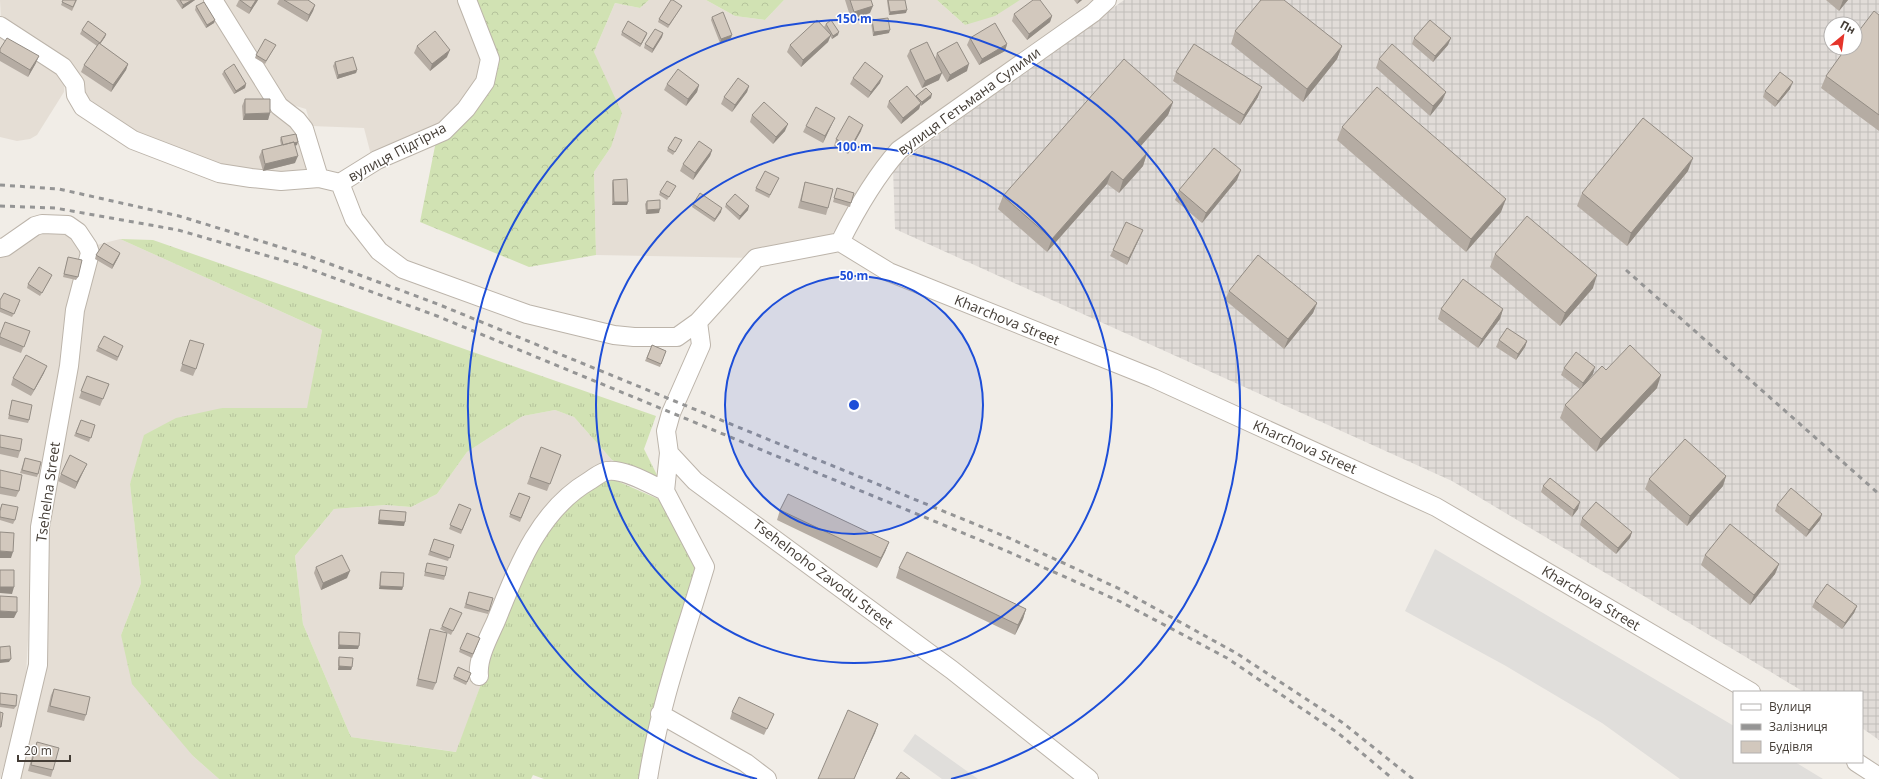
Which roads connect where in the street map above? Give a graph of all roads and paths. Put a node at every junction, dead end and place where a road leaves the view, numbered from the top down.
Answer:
1 (213, 0) edge
2 (467, 0) edge
3 (1107, 0) edge
4 (0, 26) edge
5 (319, 178) junction
6 (340, 183) junction
7 (840, 242) junction
8 (0, 248) edge
9 (698, 322) junction
10 (669, 453) junction
11 (664, 491) junction
12 (479, 676) dead end
13 (1749, 691) edge
14 (660, 714) junction
15 (1858, 763) edge
16 (1879, 777) edge
17 (11, 779) edge
18 (648, 779) edge
19 (767, 779) edge
20 (1089, 779) edge

1 - 5 street
2 - 6 street, вулиця Підгірна
3 - 7 street, вулиця Гетьмана Сулими
4 - 5 street, вулиця Підгірна
5 - 6 street, вулиця Підгірна
6 - 9 street
7 - 9 street
7 - 13 street, Kharchova Street
8 - 17 street, Tsehelna Street
9 - 10 street
10 - 11 street
10 - 20 street, Tsehelnoho Zavodu Street
11 - 12 street
11 - 14 street
14 - 18 street
14 - 19 street
15 - 16 street

